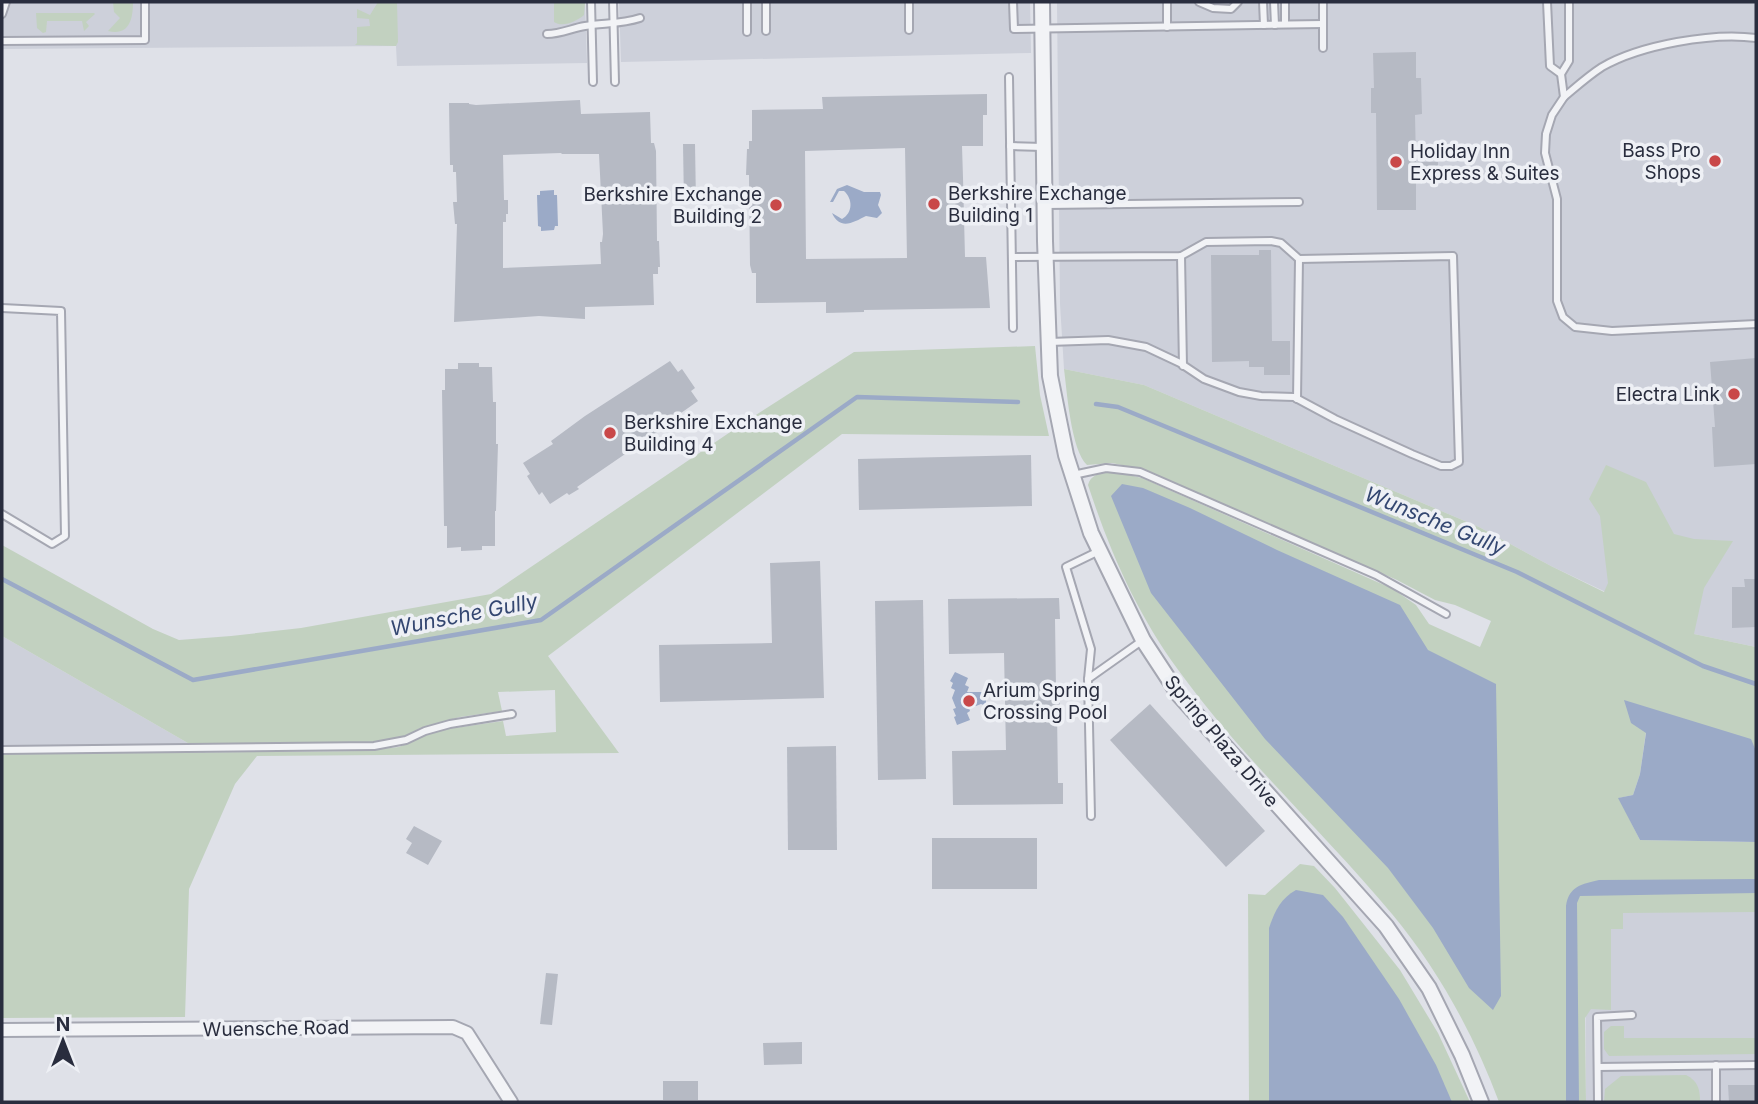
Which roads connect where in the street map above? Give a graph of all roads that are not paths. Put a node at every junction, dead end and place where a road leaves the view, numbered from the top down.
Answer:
1 (145, 2) edge
2 (591, 2) edge
3 (613, 2) edge
4 (747, 2) edge
5 (766, 2) edge
6 (909, 2) edge
7 (1013, 2) edge
8 (1041, 2) edge
9 (1167, 2) edge
10 (1199, 2) edge
11 (1238, 2) edge
12 (1263, 2) edge
13 (1274, 2) edge
14 (1285, 2) edge
15 (1323, 2) edge
16 (1547, 2) edge
17 (1569, 2) edge
18 (640, 18) dead end
19 (614, 23) junction
20 (1285, 24) junction
21 (1323, 24) junction
22 (592, 25) junction
23 (1264, 25) junction
24 (1275, 25) junction
25 (1167, 27) junction
26 (1042, 29) junction
27 (909, 30) dead end
28 (766, 31) dead end
29 (747, 32) dead end
30 (547, 34) dead end
31 (1756, 38) edge
32 (2, 41) edge
33 (1323, 48) dead end
34 (1561, 74) junction
35 (1009, 77) dead end
36 (593, 82) dead end
37 (615, 82) dead end
38 (1564, 97) junction
39 (1010, 146) junction
40 (1043, 146) junction
41 (1299, 202) dead end
42 (1044, 205) junction
43 (1181, 256) junction
44 (1012, 257) junction
45 (1045, 257) junction
46 (1299, 258) junction
47 (2, 308) edge
48 (1756, 324) edge
49 (1013, 328) dead end
50 (1049, 342) junction
51 (1183, 366) junction
52 (1297, 399) junction
53 (1073, 475) junction
54 (2, 514) edge
55 (1099, 551) junction
56 (1446, 614) dead end
57 (1143, 640) junction
58 (1088, 680) junction
59 (512, 714) dead end
60 (2, 750) edge
61 (1091, 816) dead end
62 (1632, 1015) dead end
63 (2, 1030) edge
64 (1716, 1065) junction
65 (1756, 1065) edge
66 (1598, 1067) junction
67 (511, 1102) edge
68 (1481, 1102) edge
69 (1598, 1102) edge
70 (1716, 1102) edge

1 - 32 lane
2 - 22 lane
3 - 19 lane
4 - 29 lane
5 - 28 lane
6 - 27 lane
7 - 26 lane
8 - 26 street, Spring Plaza Drive
9 - 25 lane
10 - 11 lane
12 - 23 lane
13 - 24 lane
14 - 20 lane
15 - 21 lane
16 - 34 lane
17 - 34 lane
18 - 19 lane
19 - 22 lane
19 - 37 lane
20 - 21 lane
20 - 24 lane
21 - 33 lane
22 - 30 lane
22 - 36 lane
23 - 24 lane
23 - 25 lane
25 - 26 lane
26 - 40 street, Spring Plaza Drive
31 - 38 lane
34 - 38 lane
35 - 39 lane
38 - 48 lane
39 - 40 lane
39 - 44 lane
40 - 42 street, Spring Plaza Drive
41 - 42 lane
42 - 45 street, Spring Plaza Drive
43 - 45 lane
43 - 46 lane
43 - 51 lane
44 - 45 lane
44 - 49 lane
45 - 50 street, Spring Plaza Drive
46 - 52 lane
46 - 52 lane
47 - 54 lane
50 - 51 lane
50 - 53 street, Spring Plaza Drive
51 - 52 lane
53 - 55 street, Spring Plaza Drive
53 - 56 lane
55 - 57 street, Spring Plaza Drive
55 - 58 lane
57 - 58 lane
57 - 68 street, Spring Plaza Drive
58 - 61 lane
59 - 60 lane
62 - 66 lane
63 - 67 street, Wuensche Road
64 - 65 lane
64 - 66 lane
64 - 70 lane
66 - 69 lane

